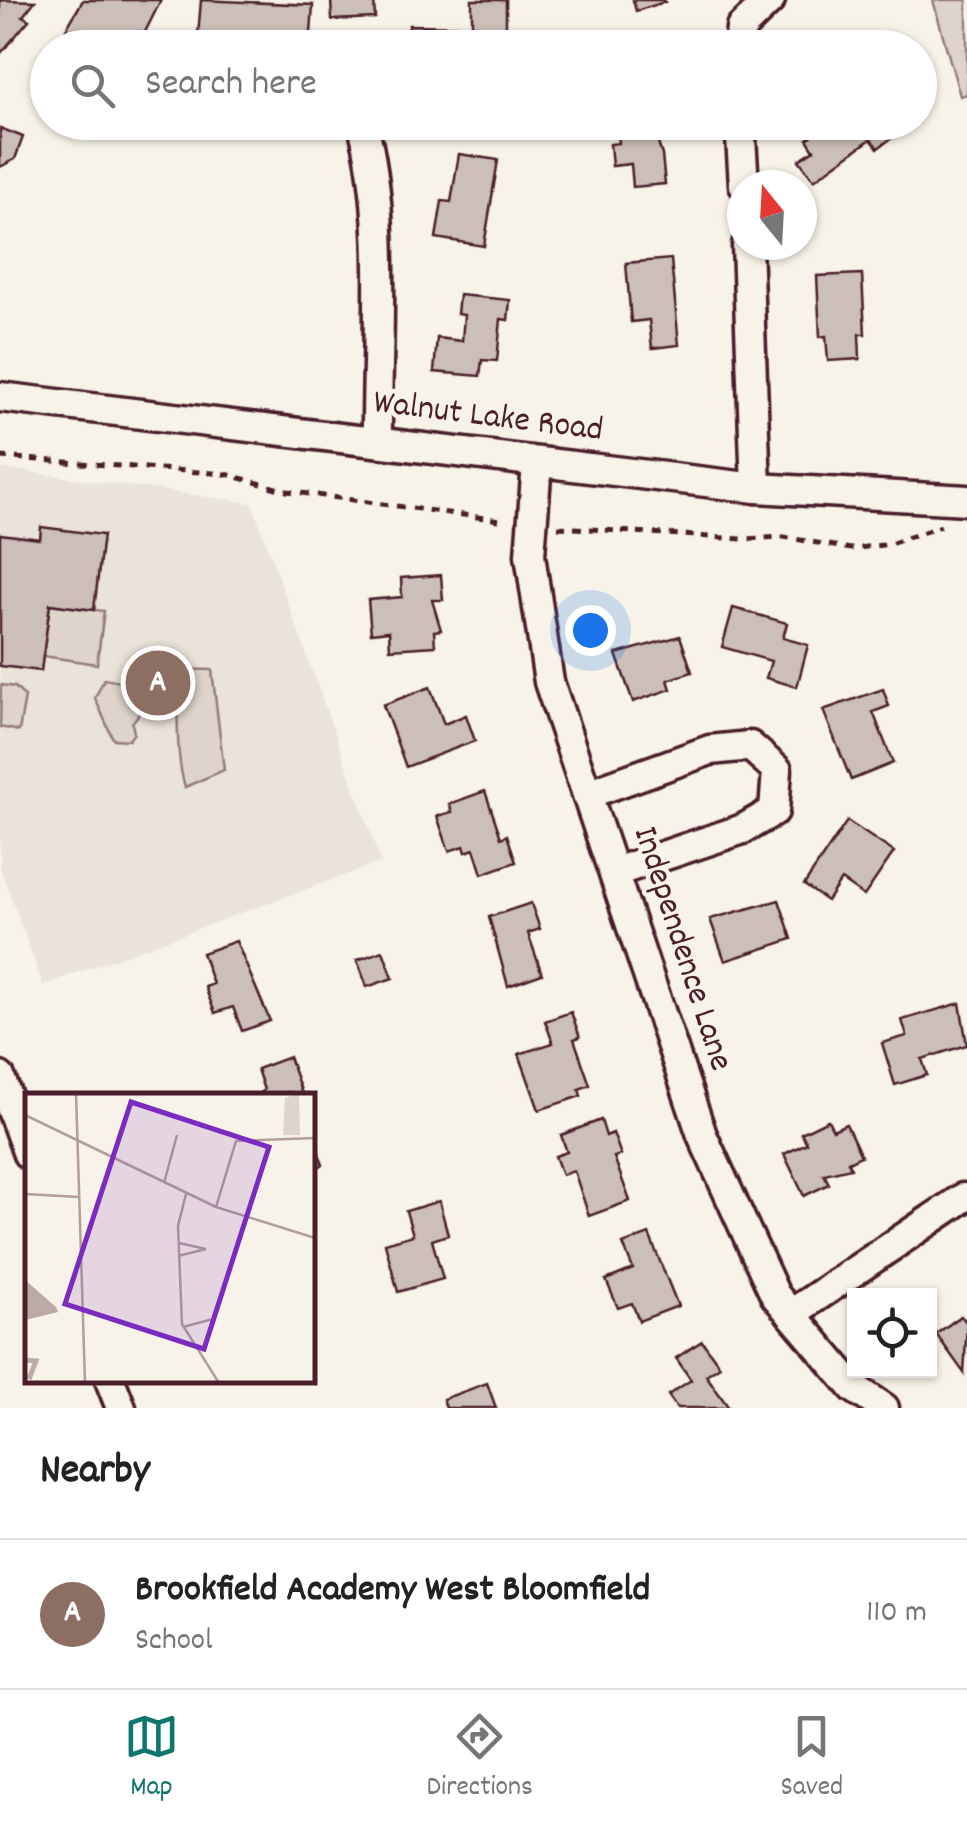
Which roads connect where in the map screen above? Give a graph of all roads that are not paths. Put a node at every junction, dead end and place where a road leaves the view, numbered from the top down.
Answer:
1 (770, 0) edge
2 (741, 30) edge
3 (366, 140) edge
4 (741, 140) edge
5 (743, 170) edge
6 (747, 260) edge
7 (0, 397) edge
8 (376, 442) junction
9 (538, 462) junction
10 (756, 488) junction
11 (967, 500) edge
12 (590, 793) junction
13 (615, 872) junction
14 (0, 1077) edge
15 (25, 1146) edge
16 (963, 1198) dead end
17 (791, 1314) junction
18 (111, 1383) edge
19 (120, 1408) edge
20 (884, 1408) edge

1 - 2 street
3 - 8 street
4 - 5 street
6 - 10 street
7 - 8 street, Walnut Lake Road
8 - 9 street, Walnut Lake Road
9 - 10 street, Walnut Lake Road
9 - 12 street, Independence Lane
10 - 11 street, Walnut Lake Road
12 - 13 street, Independence Lane
12 - 13 street
13 - 17 street, Independence Lane
14 - 15 street
16 - 17 street
17 - 20 street, Independence Lane
18 - 19 street

